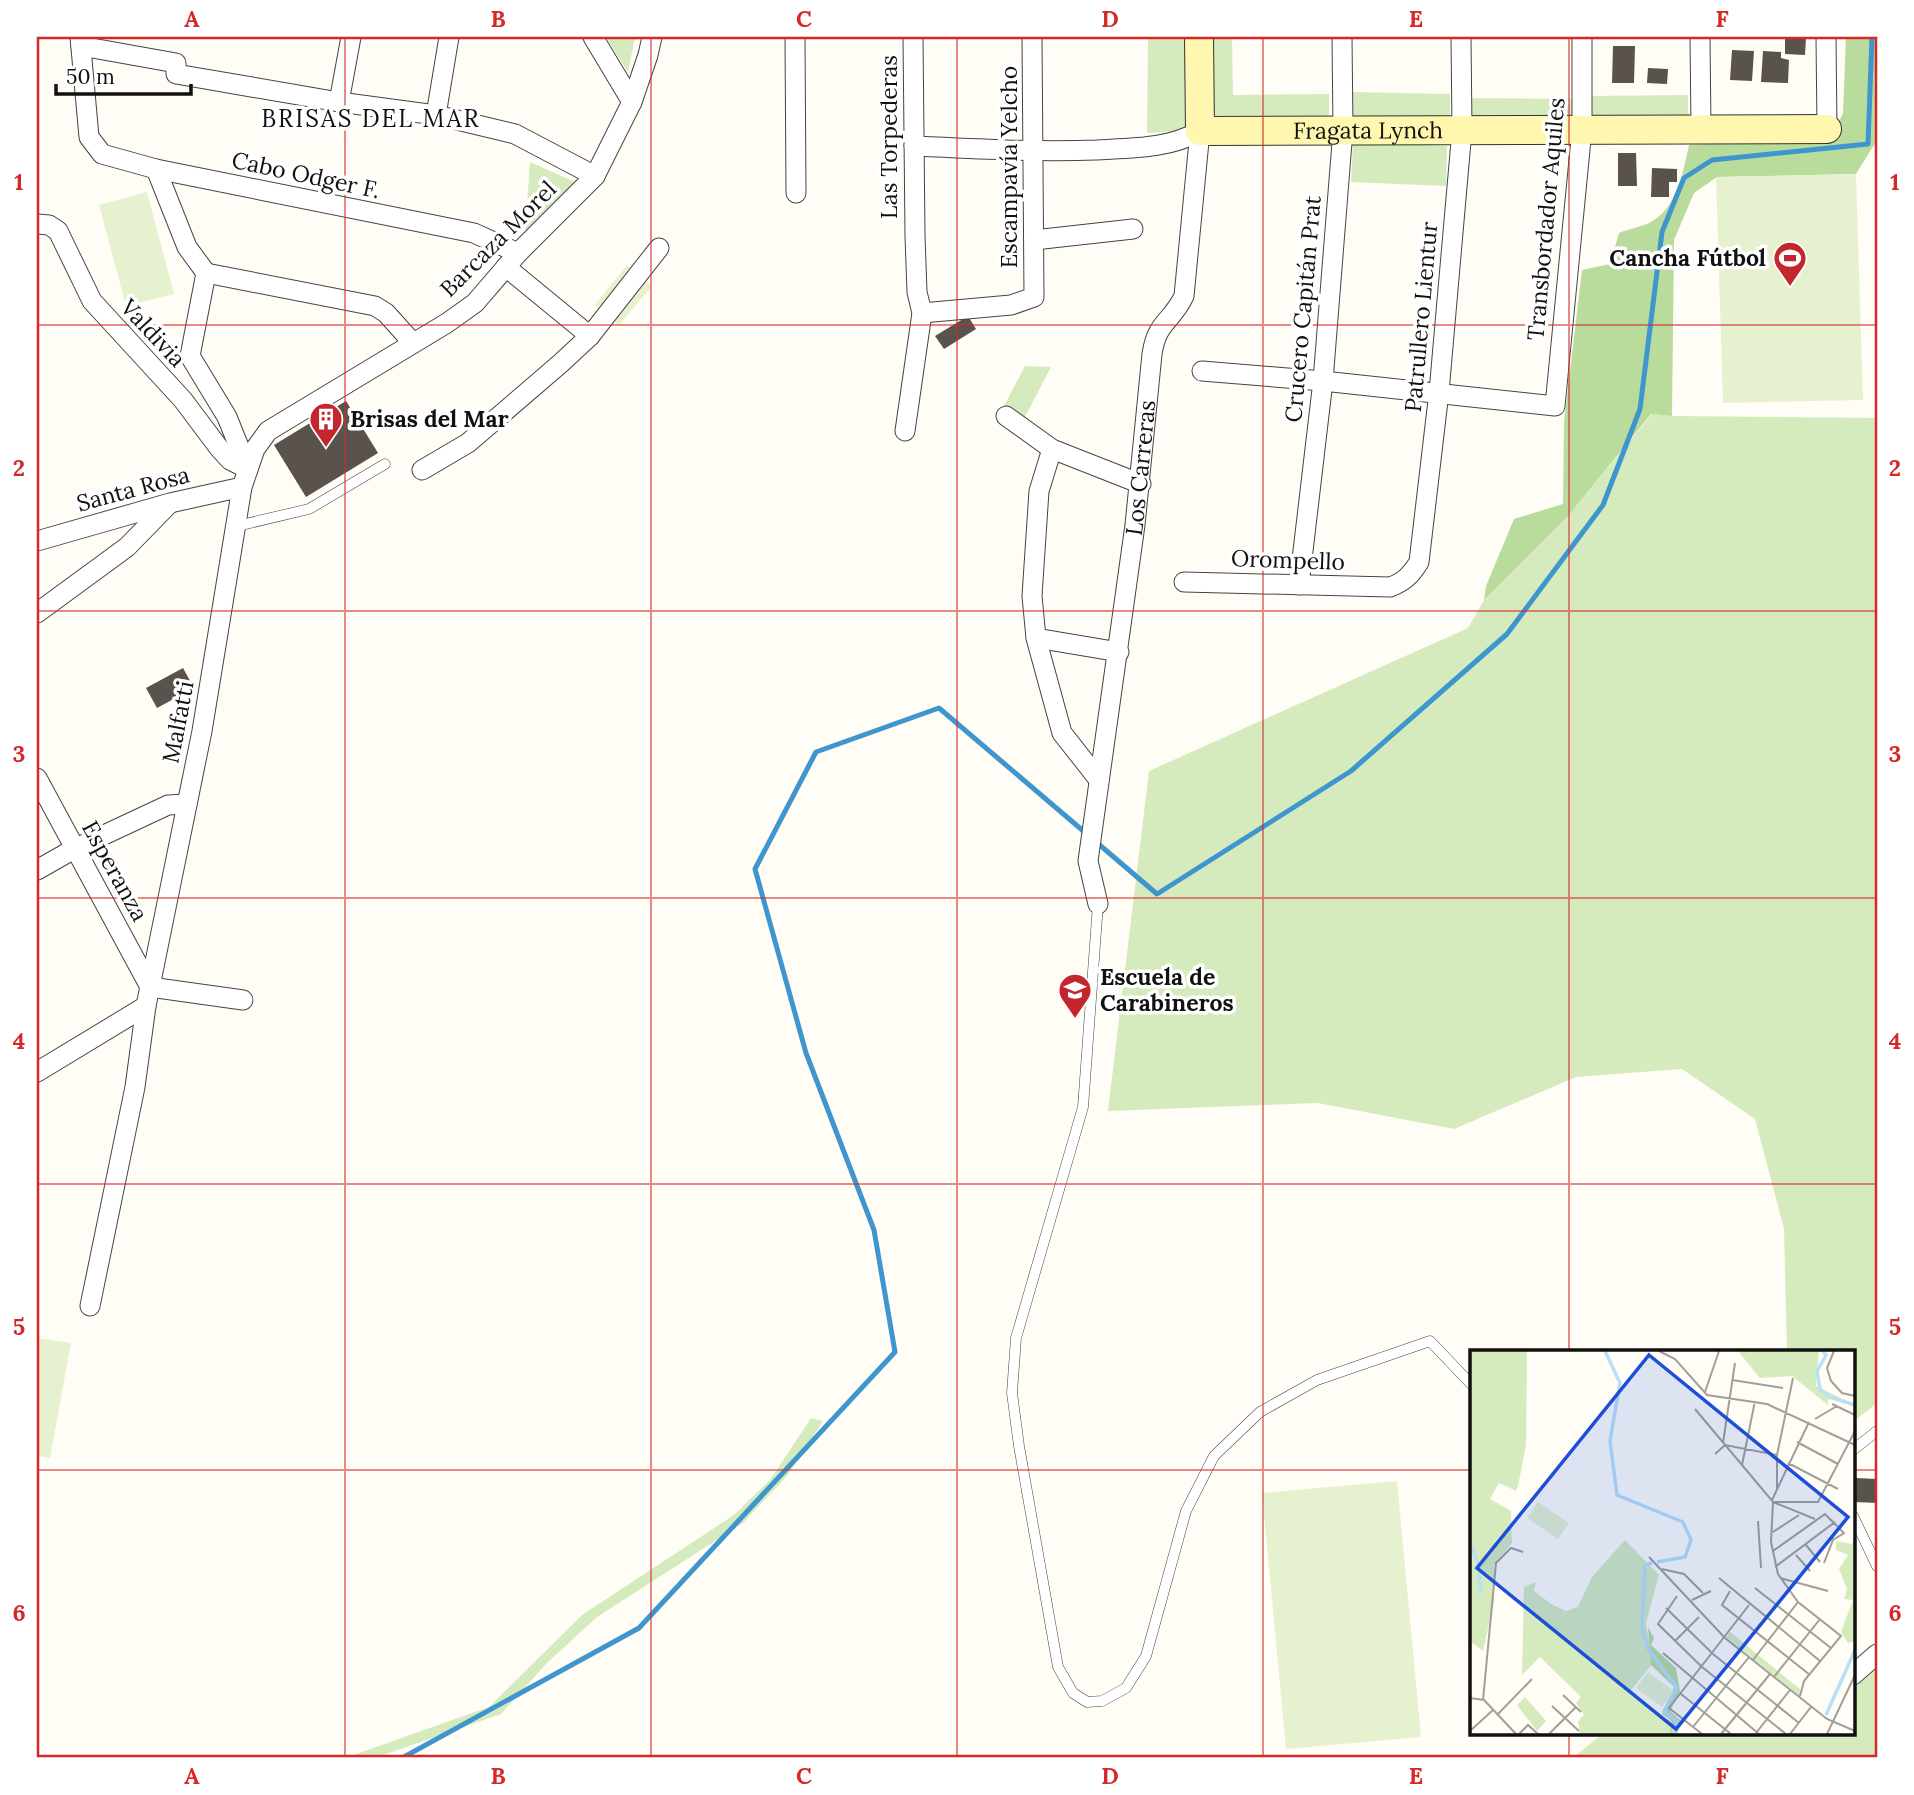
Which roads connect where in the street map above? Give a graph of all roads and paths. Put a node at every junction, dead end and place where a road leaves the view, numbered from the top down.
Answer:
1 (351, 37) edge
2 (449, 37) edge
3 (593, 37) edge
4 (652, 37) edge
5 (795, 37) edge
6 (913, 37) edge
7 (1032, 37) edge
8 (1199, 37) edge
9 (1342, 37) edge
10 (1461, 37) edge
11 (1582, 37) edge
12 (1700, 37) edge
13 (1826, 37) edge
14 (81, 41) edge
15 (339, 102) junction
16 (632, 102) junction
17 (436, 115) junction
18 (1701, 129) junction
19 (1827, 129) joint
20 (1343, 130) junction
21 (1462, 130) junction
22 (1582, 130) junction
23 (1200, 131) junction
24 (914, 146) junction
25 (1033, 152) junction
26 (156, 169) junction
27 (595, 176) junction
28 (796, 193) dead end
29 (37, 224) edge
30 (1133, 229) dead end
31 (1034, 240) junction
32 (659, 248) dead end
33 (512, 260) junction
34 (206, 273) junction
35 (922, 313) junction
36 (590, 337) junction
37 (413, 343) junction
38 (1202, 371) dead end
39 (1323, 380) junction
40 (1439, 392) junction
41 (1006, 416) dead end
42 (905, 431) dead end
43 (1052, 449) junction
44 (385, 464) dead end
45 (422, 470) dead end
46 (245, 478) junction
47 (1140, 484) junction
48 (170, 503) junction
49 (237, 526) junction
50 (37, 541) edge
51 (1184, 582) dead end
52 (1299, 585) junction
53 (1390, 587) joint
54 (37, 614) edge
55 (1037, 638) junction
56 (1119, 652) junction
57 (37, 778) edge
58 (1099, 780) junction
59 (187, 804) junction
60 (74, 849) junction
61 (37, 870) edge
62 (1098, 904) joint
63 (148, 996) junction
64 (243, 1000) dead end
65 (37, 1072) edge
66 (90, 1307) dead end
67 (1470, 1383) edge
68 (1877, 1431) edge
69 (1854, 1449) edge
70 (1854, 1518) edge
71 (1877, 1566) edge
72 (1877, 1654) edge
73 (1854, 1674) edge

1 - 15 street
2 - 17 street
3 - 16 street
4 - 16 street, Barcaza Morel
5 - 28 street
6 - 24 street, Las Torpederas
7 - 25 street, Escampavía Yelcho
8 - 23 street, Los Carreras
9 - 20 street, Crucero Capitán Prat
10 - 21 street, Patrullero Lientur
11 - 22 street, Transbordador Aquiles
12 - 18 street
13 - 19 street
14 - 15 street
14 - 26 street, Cabo Odger F.
15 - 17 street
16 - 27 street, Barcaza Morel
17 - 27 street
18 - 19 street, Fragata Lynch
18 - 22 street, Fragata Lynch
20 - 21 street, Fragata Lynch
20 - 23 street, Fragata Lynch
20 - 39 street, Crucero Capitán Prat
21 - 22 street, Fragata Lynch
21 - 40 street, Patrullero Lientur
22 - 40 street, Transbordador Aquiles
23 - 25 street, Fragata Lynch
23 - 47 street, Los Carreras
24 - 25 street, Fragata Lynch
24 - 35 street, Las Torpederas
25 - 31 street, Escampavía Yelcho
26 - 33 street, Cabo Odger F.
26 - 34 street
27 - 33 street, Barcaza Morel
29 - 46 street, Valdivia
30 - 31 street
31 - 35 street, Escampavía Yelcho
32 - 36 street
33 - 36 street
33 - 37 street, Barcaza Morel
34 - 37 street
34 - 46 street, Malfatti
35 - 42 street, Las Torpederas
36 - 45 street
37 - 46 street, Barcaza Morel
38 - 39 street
39 - 40 street
39 - 52 street, Crucero Capitán Prat
40 - 53 street, Patrullero Lientur
41 - 43 street
43 - 47 street
43 - 55 street
44 - 49 lane
46 - 48 street, Santa Rosa
46 - 49 street, Malfatti
47 - 56 street, Los Carreras
48 - 50 street, Santa Rosa
48 - 54 street
49 - 59 street, Malfatti
51 - 52 street, Orompello
52 - 53 street, Orompello
55 - 56 street
55 - 58 street
56 - 58 street, Los Carreras
57 - 60 street, Esperanza
58 - 62 street, Los Carreras
59 - 60 street
59 - 63 street, Malfatti
60 - 61 street
60 - 63 street, Esperanza
62 - 67 lane
63 - 64 street
63 - 65 street
63 - 66 street, Malfatti
68 - 69 lane
70 - 71 lane
72 - 73 street

